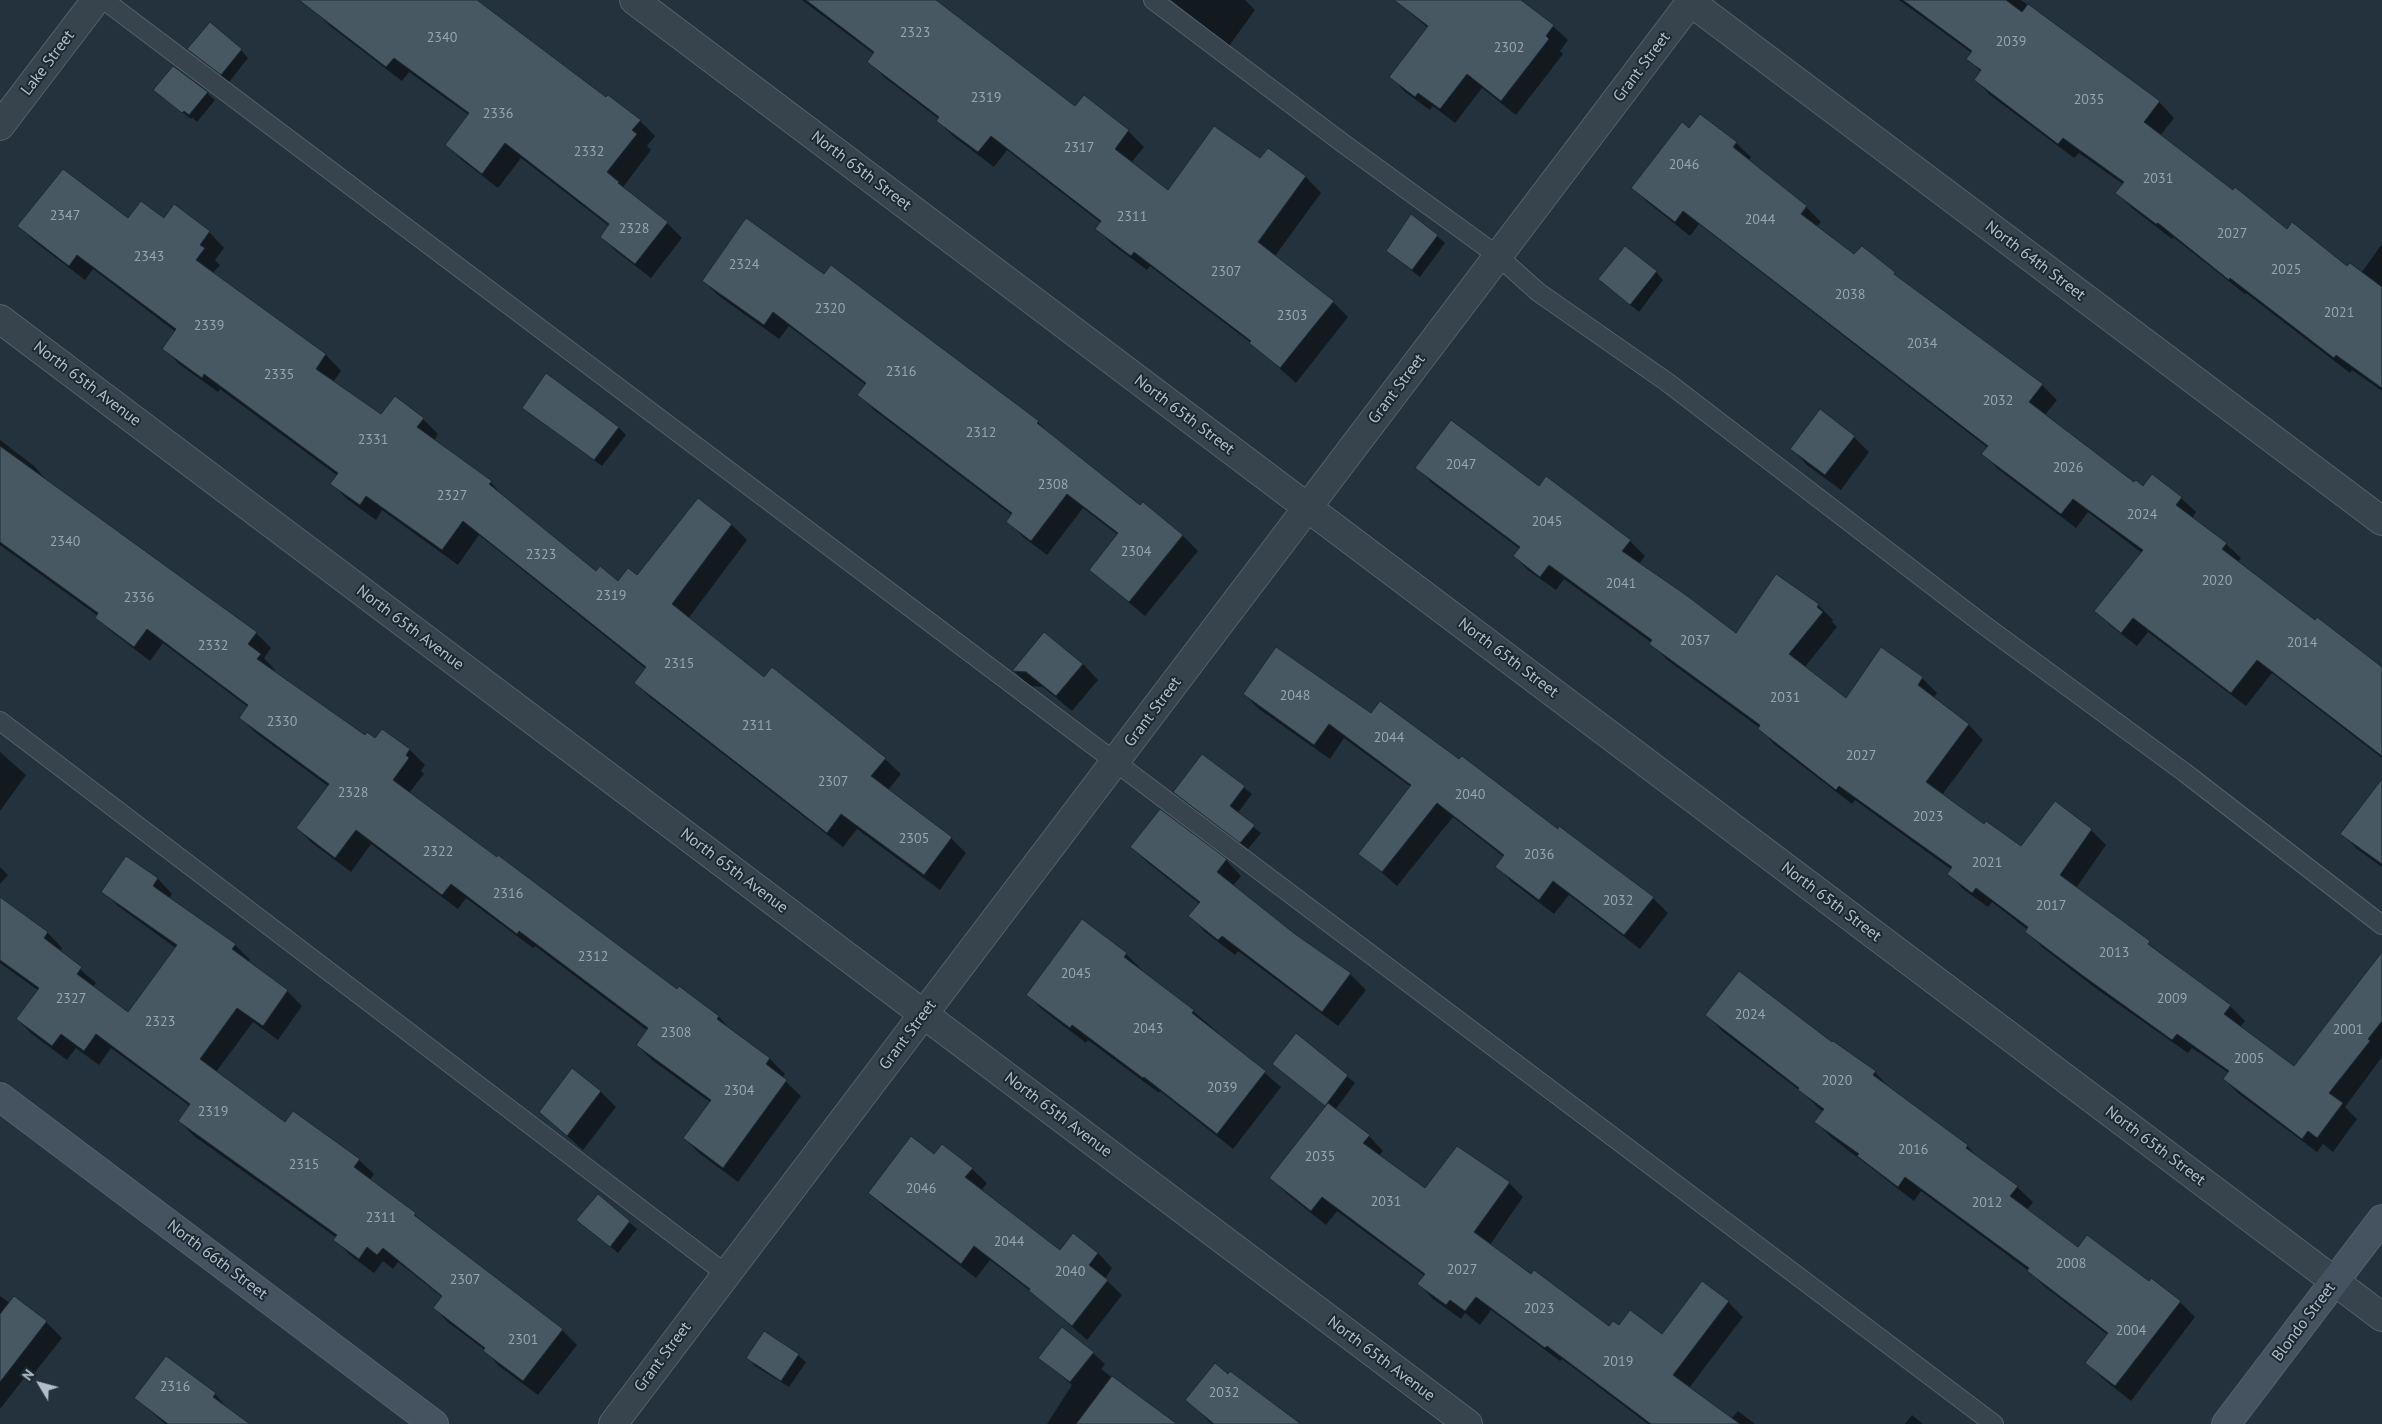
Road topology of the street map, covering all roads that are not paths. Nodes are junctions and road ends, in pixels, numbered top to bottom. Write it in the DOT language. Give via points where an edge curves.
graph roads {
  1 [pos="96,0"];
  2 [pos="104,0"];
  3 [pos="634,0"];
  4 [pos="1153,0"];
  5 [pos="1690,1"];
  6 [pos="0,126"];
  7 [pos="1498,256"];
  8 [pos="0,319"];
  9 [pos="1308,507"];
  10 [pos="2382,521"];
  11 [pos="0,721"];
  12 [pos="1115,762"];
  13 [pos="2382,925"];
  14 [pos="923,1014"];
  15 [pos="0,1097"];
  16 [pos="2382,1219"];
  17 [pos="726,1274"];
  18 [pos="2335,1281"];
  19 [pos="2382,1317"];
  20 [pos="434,1424"];
  21 [pos="612,1424"];
  22 [pos="1468,1424"];
  23 [pos="1994,1424"];
  24 [pos="2226,1424"];
  1 -- 6 [label="street, Lake Street"];
  2 -- 12 [label="lane"];
  3 -- 9 [label="street, North 65th Street"];
  4 -- 7 [label="lane"];
  5 -- 7 [label="street, Grant Street"];
  5 -- 10 [label="street, North 64th Street"];
  7 -- 9 [label="street, Grant Street"];
  7 -- 13 [label="lane" via="1538,292 1667,382"];
  8 -- 14 [label="street, North 65th Avenue"];
  9 -- 12 [label="street, Grant Street"];
  9 -- 18 [label="street, North 65th Street"];
  11 -- 17 [label="lane"];
  12 -- 14 [label="street, Grant Street"];
  12 -- 23 [label="lane"];
  14 -- 17 [label="street, Grant Street"];
  14 -- 22 [label="street, North 65th Avenue"];
  15 -- 20 [label="street, North 66th Street"];
  16 -- 18 [label="street, Blondo Street"];
  17 -- 21 [label="street, Grant Street"];
  18 -- 19 [label="street, North 65th Street"];
  18 -- 24 [label="street, Blondo Street"];
}
